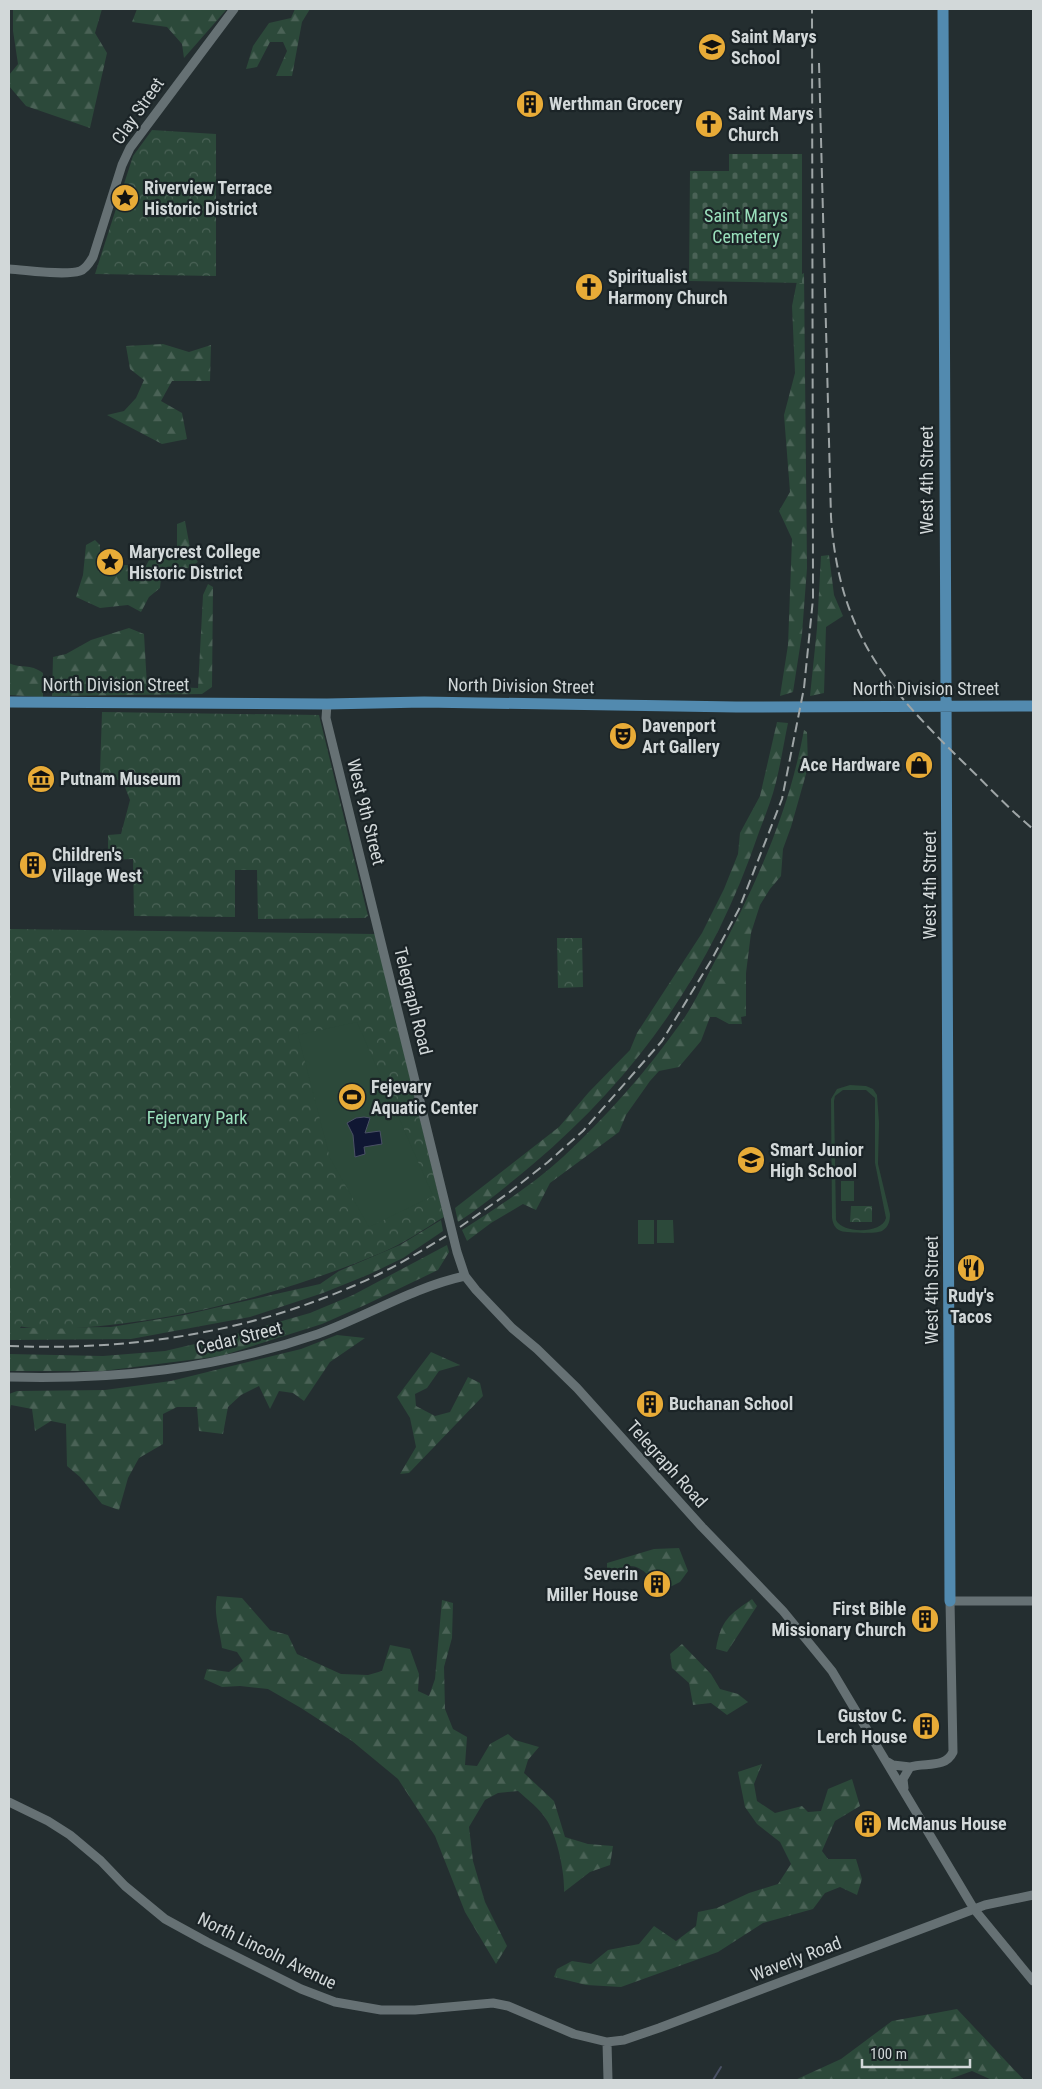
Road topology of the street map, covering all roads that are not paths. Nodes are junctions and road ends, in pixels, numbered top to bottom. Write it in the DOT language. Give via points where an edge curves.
graph roads {
  1 [pos="234,9"];
  2 [pos="943,9"];
  3 [pos="9,269"];
  4 [pos="9,702"];
  5 [pos="327,704"];
  6 [pos="1033,706"];
  7 [pos="946,707"];
  8 [pos="378,927"];
  9 [pos="466,1276"];
  10 [pos="9,1377"];
  11 [pos="1033,1600"];
  12 [pos="950,1601"];
  13 [pos="888,1762"];
  14 [pos="910,1767"];
  15 [pos="905,1791"];
  16 [pos="9,1802"];
  17 [pos="1033,1895"];
  18 [pos="974,1909"];
  19 [pos="1033,1981"];
  20 [pos="607,2042"];
  21 [pos="608,2080"];
  1 -- 3 [label="street, Clay Street" via="130,148 93,257 81,271"];
  2 -- 7 [label="main road, West 4th Street"];
  4 -- 5 [label="main road, North Division Street"];
  5 -- 7 [label="main road, North Division Street"];
  5 -- 8 [label="street, West 9th Street" via="326,718"];
  6 -- 7 [label="main road, North Division Street"];
  7 -- 12 [label="main road, West 4th Street"];
  8 -- 9 [label="street, Telegraph Road" via="457,1252"];
  9 -- 10 [label="street, Cedar Street" via="428,1287 320,1333 223,1360 137,1374"];
  9 -- 13 [label="street, Telegraph Road" via="503,1319 577,1388 702,1527 783,1611 832,1671"];
  11 -- 12 [label="street"];
  12 -- 14 [label="street, West 4th Street" via="953,1752 948,1760"];
  13 -- 14 [label="street"];
  13 -- 15 [label="street, Telegraph Road"];
  14 -- 15 [label="street" via="903,1779"];
  15 -- 18 [label="street, Telegraph Road"];
  16 -- 20 [label="street, North Lincoln Avenue" via="70,1835 165,1919 301,1989 335,2002 381,2010 493,2003 508,2006 574,2034"];
  17 -- 18 [label="street, Waverly Road" via="1001,1900"];
  18 -- 19 [label="street, Telegraph Road"];
  18 -- 20 [label="street, Waverly Road" via="659,2028"];
  20 -- 21 [label="street"];
}
